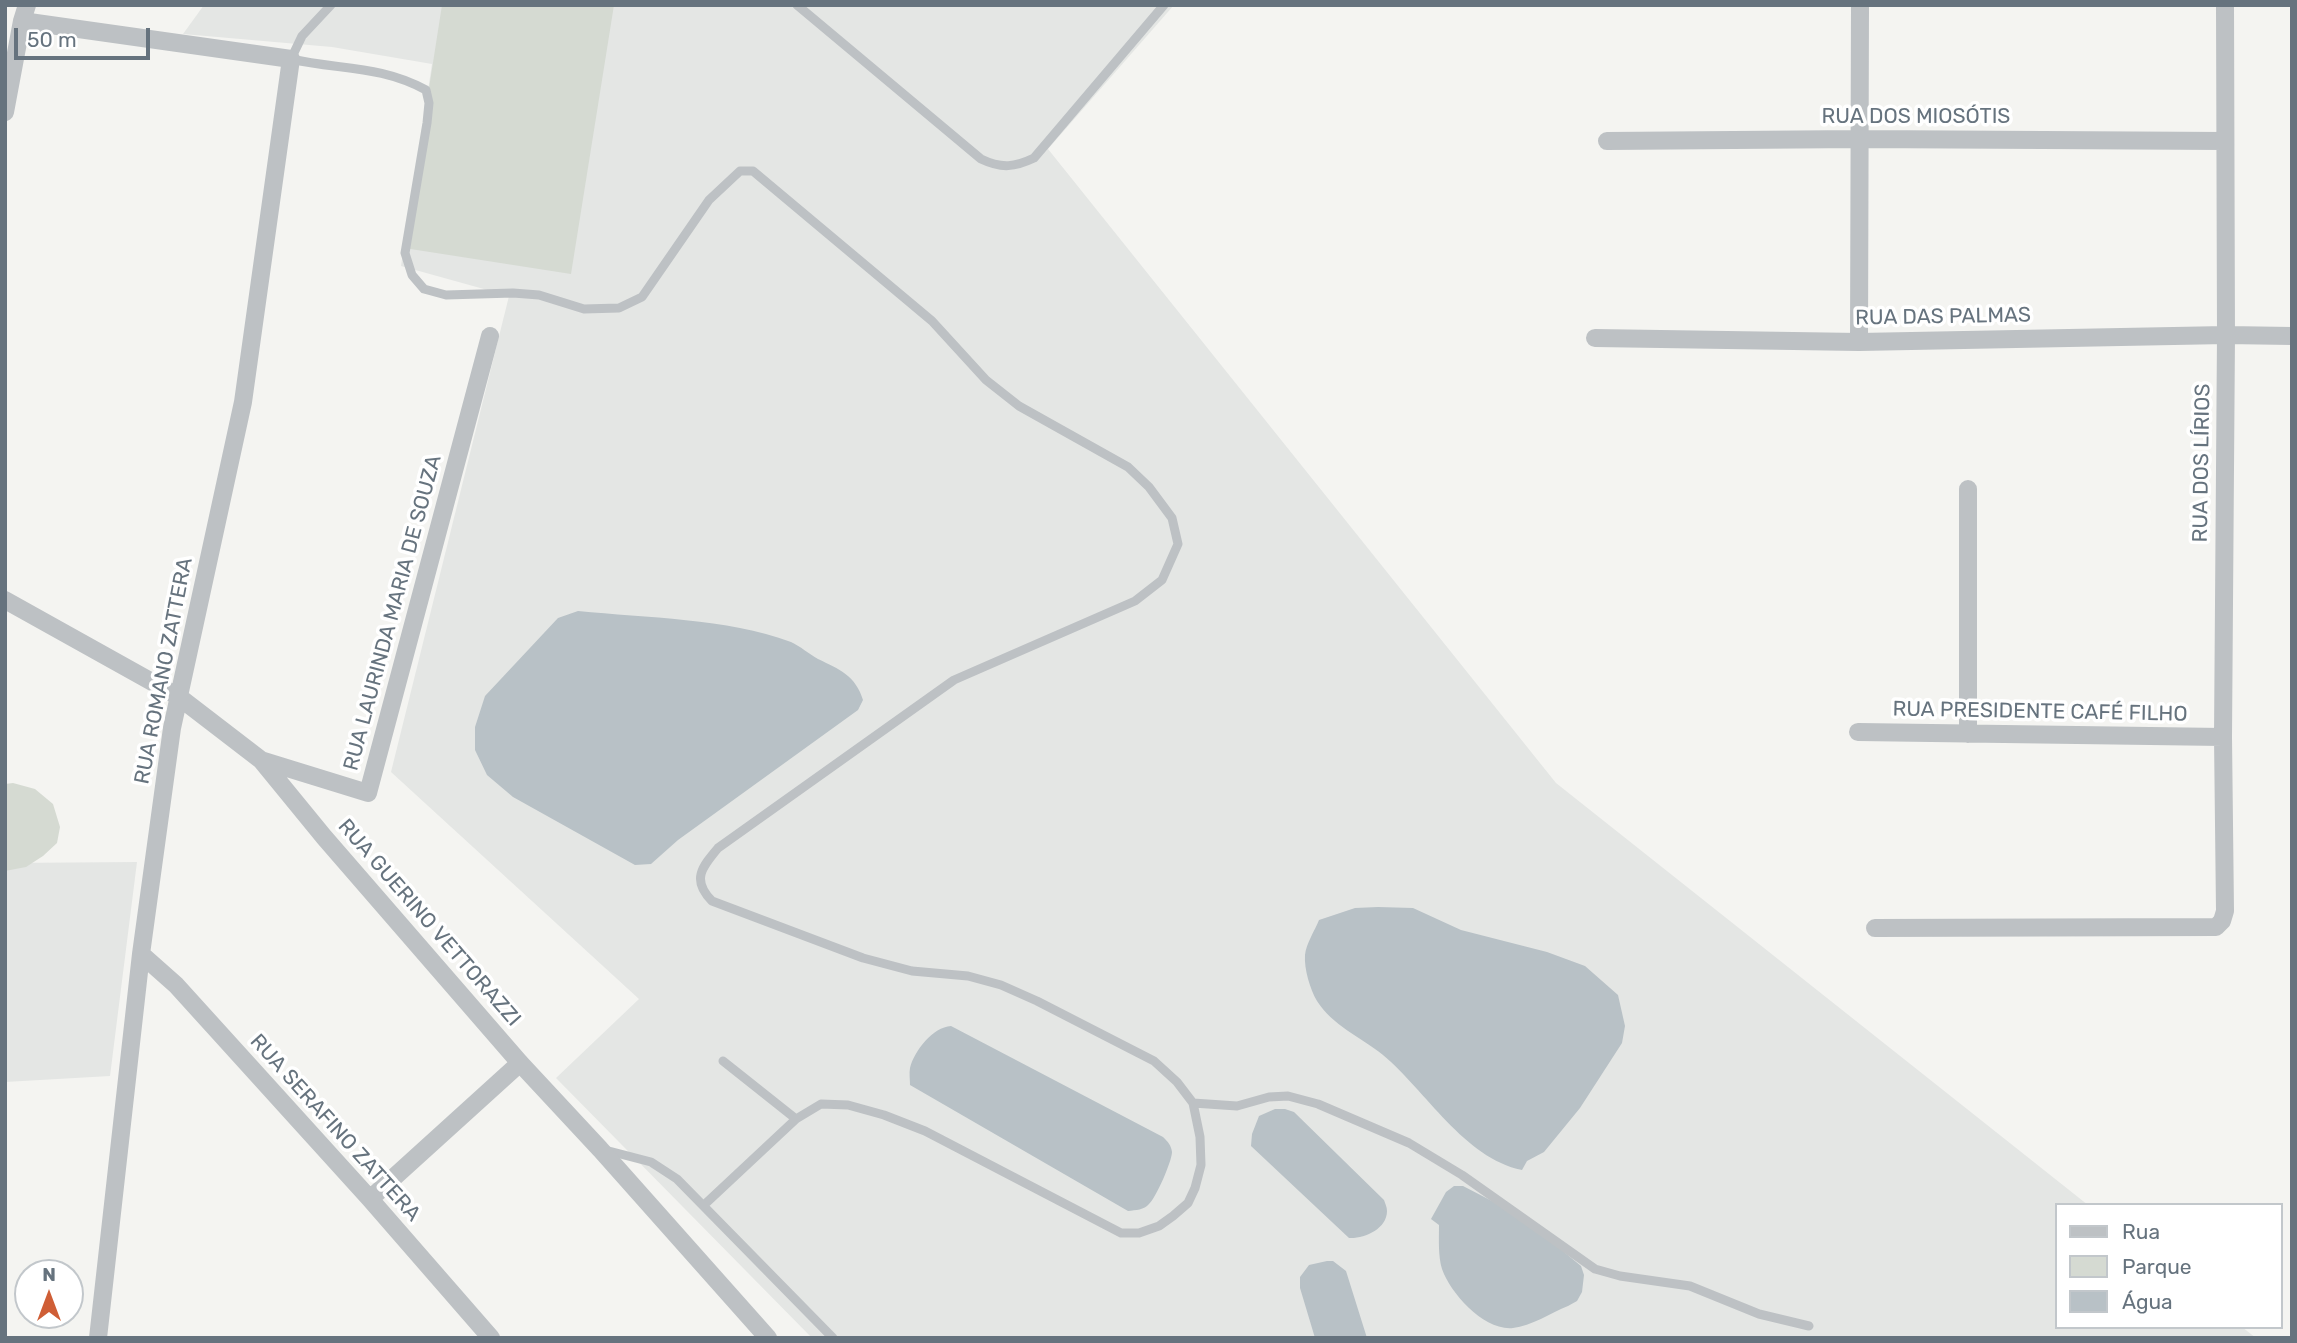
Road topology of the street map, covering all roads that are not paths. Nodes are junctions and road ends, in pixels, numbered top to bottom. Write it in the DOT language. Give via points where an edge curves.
graph roads {
  1 [pos="331,5"];
  2 [pos="797,5"];
  3 [pos="1164,5"];
  4 [pos="1860,5"];
  5 [pos="2225,5"];
  6 [pos="24,13"];
  7 [pos="290,59"];
  8 [pos="5,112"];
  9 [pos="1860,139"];
  10 [pos="1607,141"];
  11 [pos="2225,141"];
  12 [pos="2226,335"];
  13 [pos="490,336"];
  14 [pos="2292,336"];
  15 [pos="1595,338"];
  16 [pos="1859,342"];
  17 [pos="1968,489"];
  18 [pos="5,600"];
  19 [pos="179,697"];
  20 [pos="1858,732"];
  21 [pos="1968,734"];
  22 [pos="2222,737"];
  23 [pos="261,760"];
  24 [pos="1875,928"];
  25 [pos="141,954"];
  26 [pos="723,1061"];
  27 [pos="520,1063"];
  28 [pos="1193,1103"];
  29 [pos="796,1119"];
  30 [pos="600,1149"];
  31 [pos="370,1199"];
  32 [pos="704,1205"];
  33 [pos="1809,1326"];
  34 [pos="98,1338"];
  35 [pos="491,1338"];
  36 [pos="768,1338"];
  37 [pos="833,1338"];
  1 -- 7 [label="lane" via="302,36"];
  2 -- 3 [label="lane" via="981,159 1017,166 1034,158"];
  4 -- 9 [label="street"];
  5 -- 11 [label="street, RUA DOS LÍRIOS"];
  6 -- 7 [label="street"];
  6 -- 8 [label="street"];
  7 -- 19 [label="street, RUA ROMANO ZATTERA" via="243,402"];
  7 -- 28 [label="lane" via="386,73 426,90 427,123 405,253 412,275 424,289 446,295 539,295 584,309 619,308 642,297 716,193 740,171 753,172 932,321 986,380 1019,407 1128,467 1149,487 1172,518 1178,544 1162,580 1135,601 954,680 718,848 703,867 700,883 712,901 863,958 912,971 968,976 1037,1001 1154,1061"];
  9 -- 10 [label="street, RUA DOS MIOSÓTIS"];
  9 -- 11 [label="street, RUA DOS MIOSÓTIS"];
  9 -- 16 [label="street"];
  11 -- 12 [label="street, RUA DOS LÍRIOS"];
  12 -- 14 [label="street, RUA DAS PALMAS"];
  12 -- 16 [label="street, RUA DAS PALMAS"];
  12 -- 22 [label="street, RUA DOS LÍRIOS"];
  13 -- 23 [label="street, RUA LAURINDA MARIA DE SOUZA" via="369,793"];
  15 -- 16 [label="street, RUA DAS PALMAS"];
  17 -- 21 [label="street"];
  18 -- 19 [label="street, RUA GUERINO VETTORAZZI"];
  19 -- 23 [label="street, RUA GUERINO VETTORAZZI"];
  19 -- 25 [label="street, RUA ROMANO ZATTERA"];
  20 -- 21 [label="street, RUA PRESIDENTE CAFÉ FILHO"];
  21 -- 22 [label="street, RUA PRESIDENTE CAFÉ FILHO"];
  22 -- 24 [label="street, RUA DOS LÍRIOS" via="2225,911 2216,927"];
  23 -- 27 [label="street, RUA GUERINO VETTORAZZI"];
  25 -- 31 [label="street, RUA SERAFINO ZATTERA" via="176,985"];
  25 -- 34 [label="street, RUA ROMANO ZATTERA"];
  26 -- 29 [label="lane"];
  27 -- 30 [label="street, RUA GUERINO VETTORAZZI"];
  27 -- 31 [label="street"];
  28 -- 29 [label="lane" via="1201,1165 1195,1188 1188,1203 1159,1226 1139,1233 1121,1233 925,1131 884,1115 848,1105 821,1104"];
  28 -- 33 [label="lane" via="1237,1106 1288,1096 1318,1104 1409,1143 1595,1269 1690,1286 1759,1314"];
  29 -- 32 [label="lane"];
  30 -- 32 [label="lane" via="650,1162 677,1179"];
  30 -- 36 [label="street, RUA GUERINO VETTORAZZI"];
  31 -- 35 [label="street, RUA SERAFINO ZATTERA"];
  32 -- 37 [label="lane"];
}
